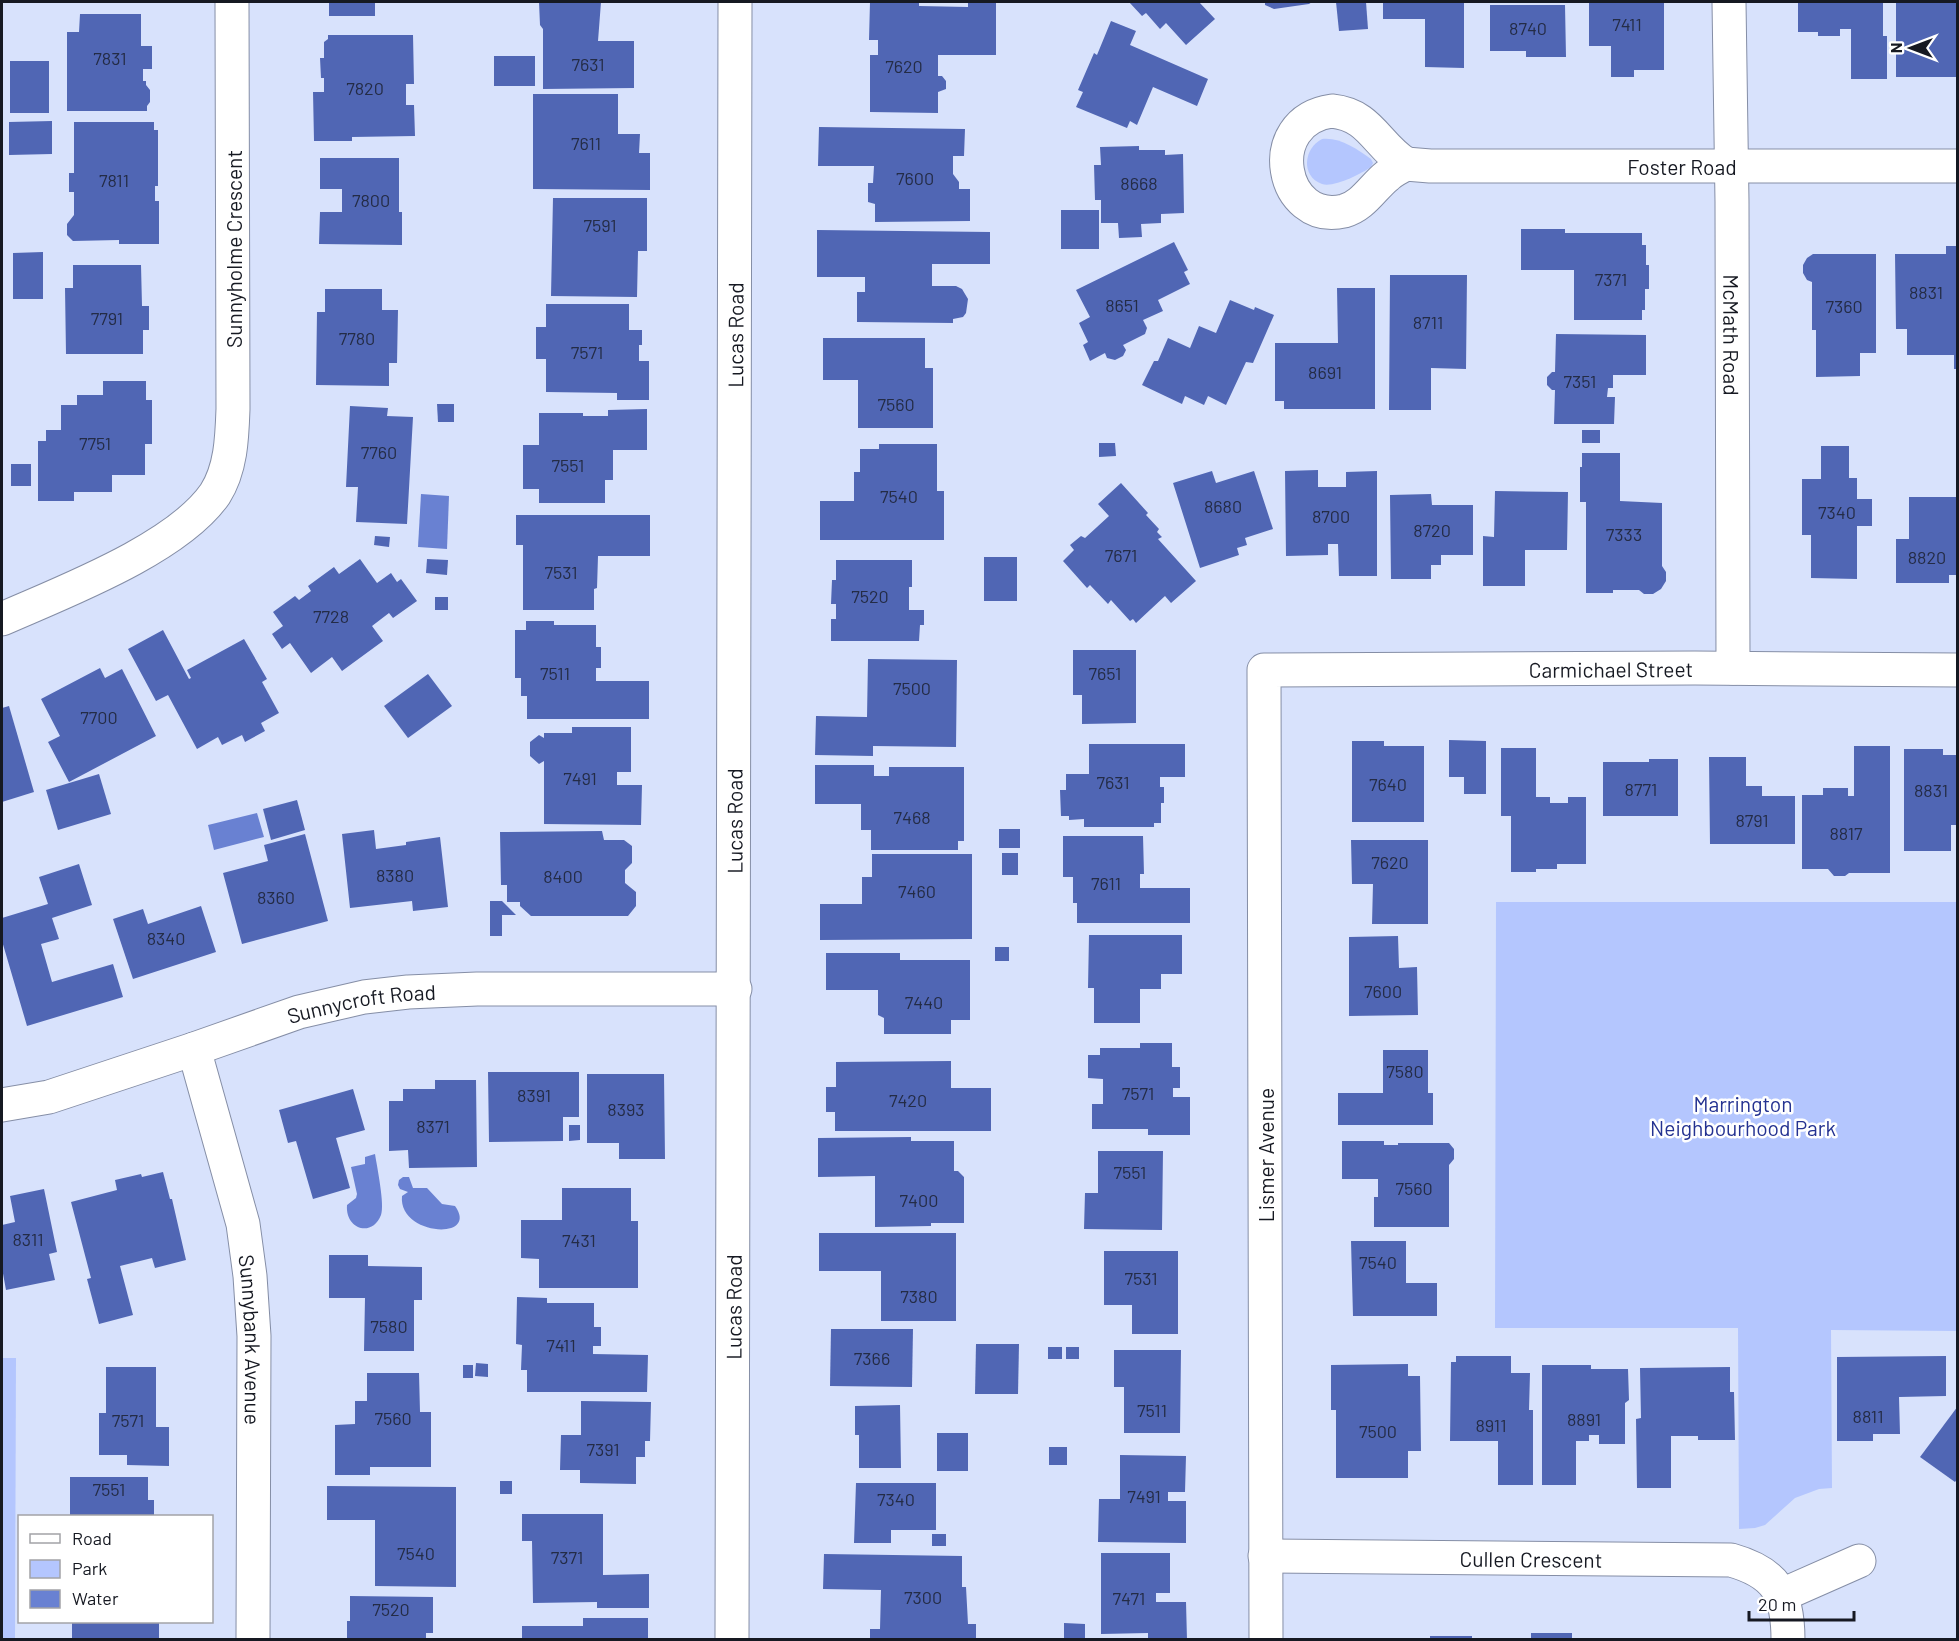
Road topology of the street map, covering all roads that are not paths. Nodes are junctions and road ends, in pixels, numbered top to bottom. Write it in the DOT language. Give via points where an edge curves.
graph roads {
  1 [pos="232,2"];
  2 [pos="735,2"];
  3 [pos="1729,2"];
  4 [pos="1406,164"];
  5 [pos="1731,166"];
  6 [pos="1958,166"];
  7 [pos="2,619"];
  8 [pos="1733,668"];
  9 [pos="1264,670"];
  10 [pos="1958,670"];
  11 [pos="735,989"];
  12 [pos="194,1049"];
  13 [pos="2,1105"];
  14 [pos="1265,1556"];
  15 [pos="1859,1560"];
  16 [pos="1782,1594"];
  17 [pos="253,1640"];
  18 [pos="732,1640"];
  19 [pos="1266,1640"];
  20 [pos="1788,1640"];
  1 -- 7 [label="street, Sunnyholme Crescent" via="233,410 224,499 169,537 87,581"];
  2 -- 11 [label="street, Lucas Road"];
  3 -- 5 [label="street, McMath Road"];
  4 -- 5 [label="street, Foster Road"];
  5 -- 6 [label="street, Foster Road"];
  5 -- 8 [label="street, McMath Road"];
  8 -- 9 [label="street, Carmichael Street"];
  8 -- 10 [label="street, Carmichael Street"];
  9 -- 14 [label="street, Lismer Avenue"];
  11 -- 12 [label="street, Sunnycroft Road" via="477,989 384,994 299,1012"];
  11 -- 18 [label="street, Lucas Road"];
  12 -- 13 [label="street, Sunnycroft Road" via="49,1097"];
  12 -- 17 [label="street, Sunnybank Avenue" via="243,1224 250,1276 254,1335"];
  14 -- 16 [label="street, Cullen Crescent" via="1723,1559 1762,1572"];
  14 -- 19 [label="street, Lismer Avenue"];
  15 -- 16 [label="street"];
  16 -- 20 [label="street"];
}
